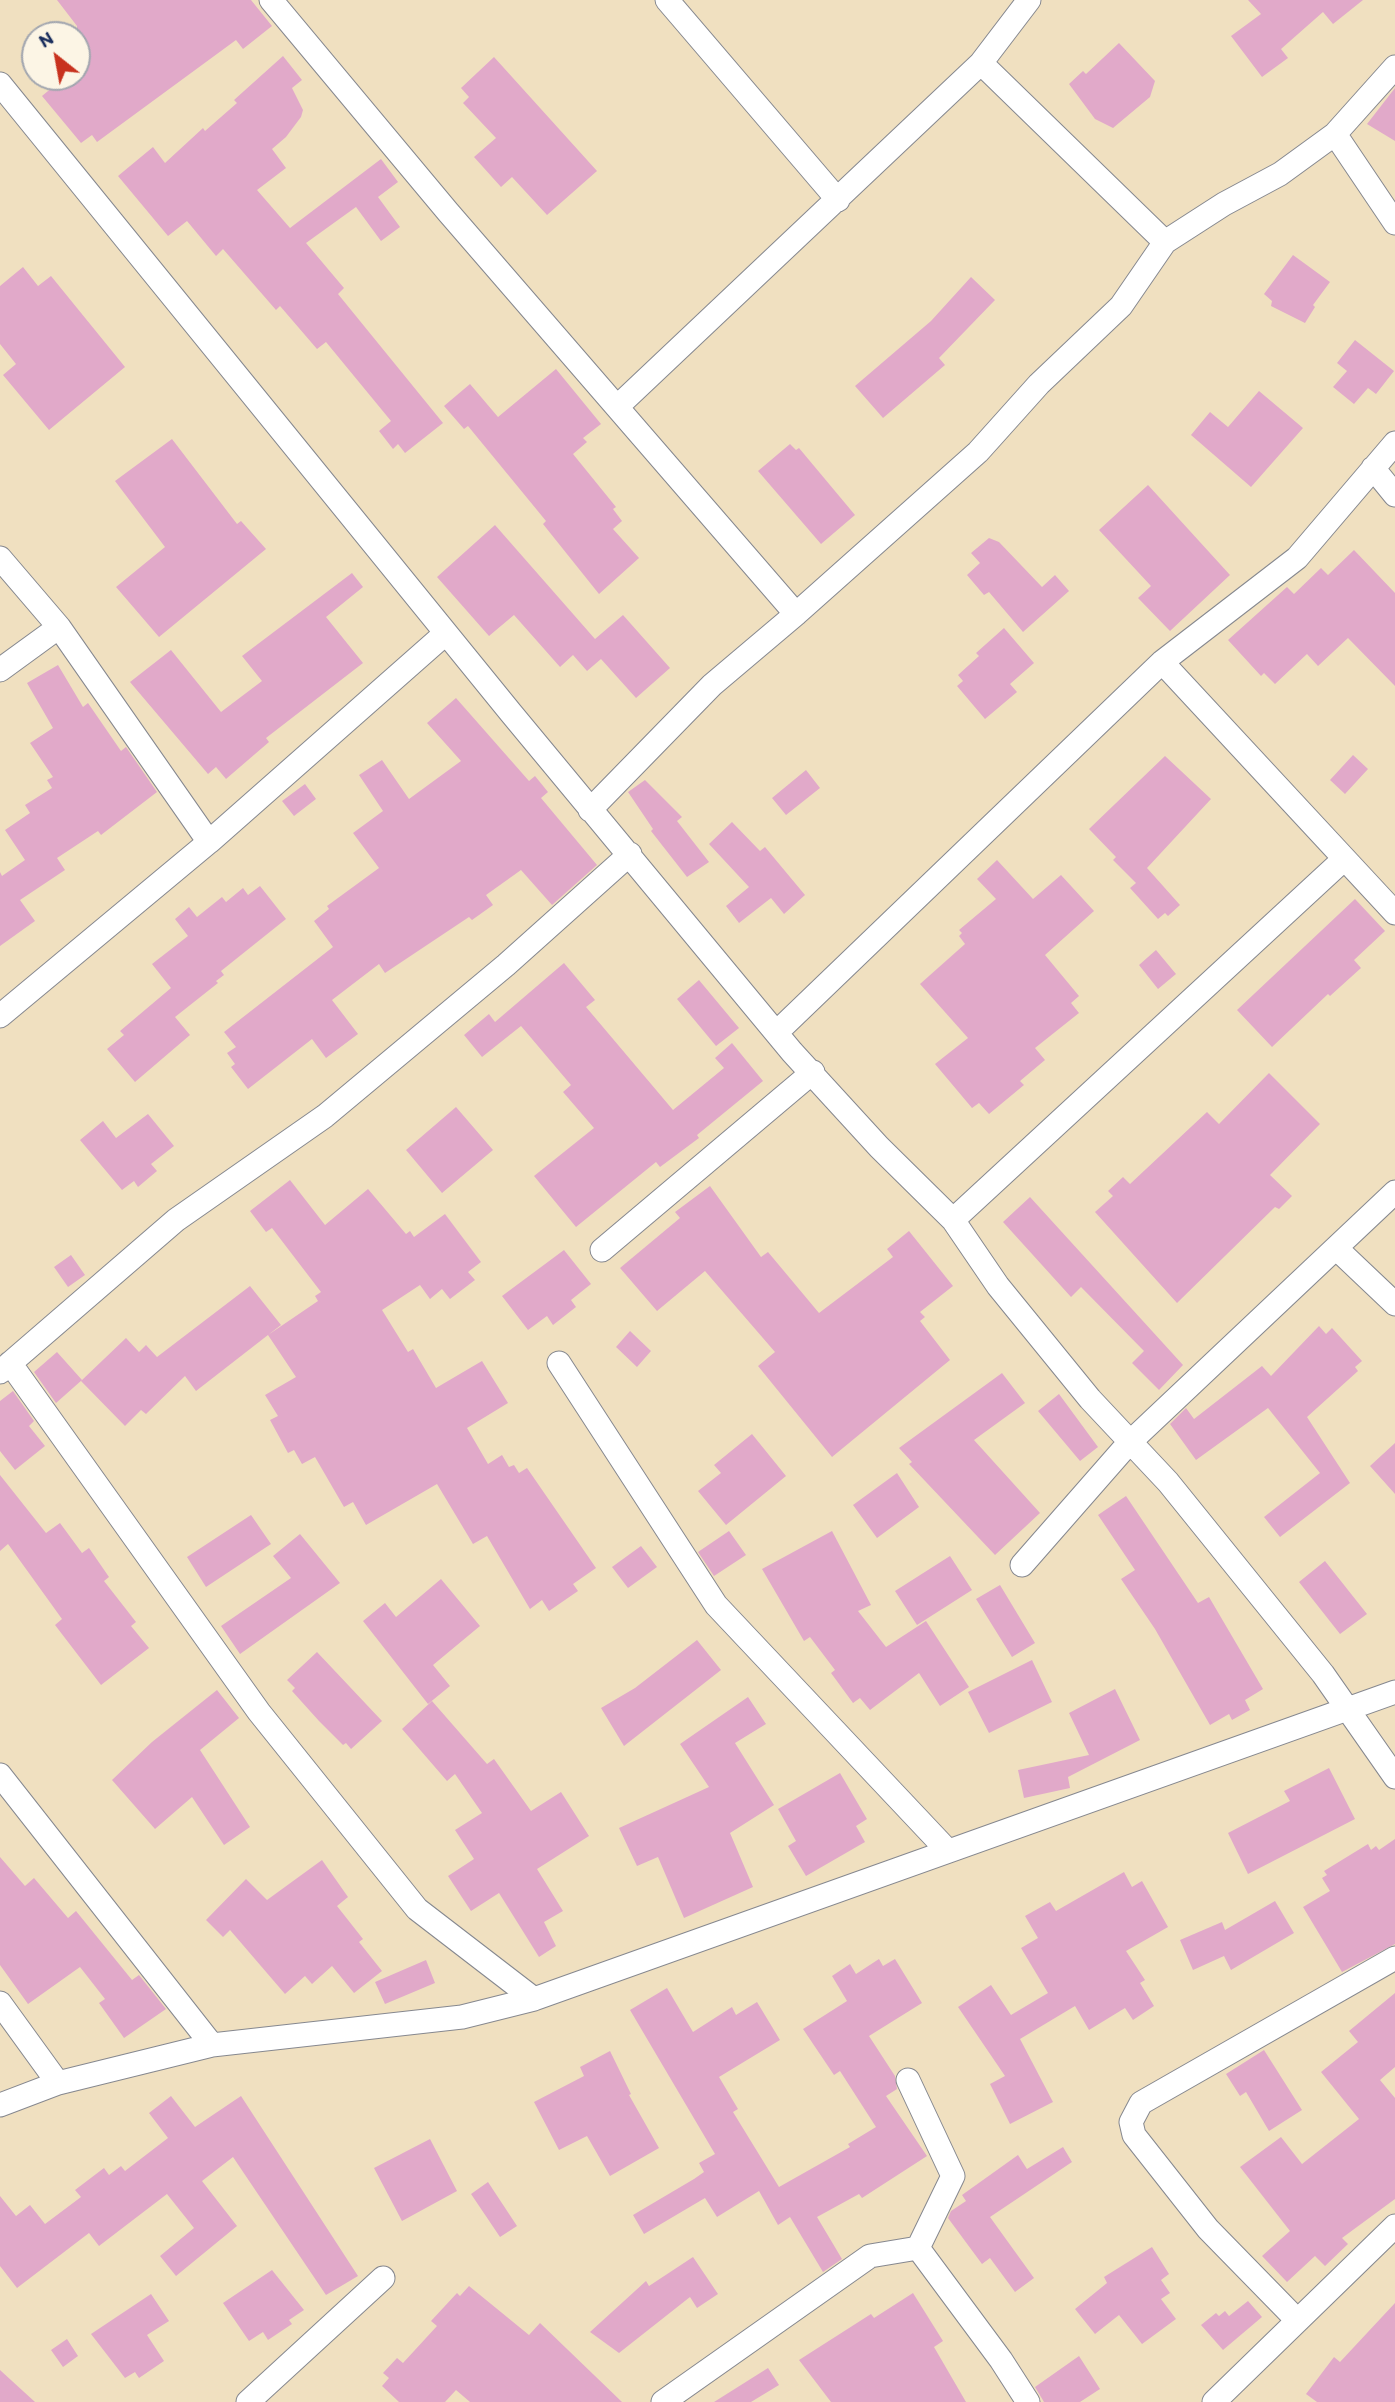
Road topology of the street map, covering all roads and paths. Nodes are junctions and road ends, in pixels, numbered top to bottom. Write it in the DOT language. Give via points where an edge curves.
graph roads {
  1 [pos="271,0"];
  2 [pos="667,0"];
  3 [pos="1029,0"];
  4 [pos="981,63"];
  5 [pos="1395,67"];
  6 [pos="0,84"];
  7 [pos="1335,134"];
  8 [pos="838,200"];
  9 [pos="1395,223"];
  10 [pos="1164,242"];
  11 [pos="618,406"];
  12 [pos="1395,443"];
  13 [pos="1373,468"];
  14 [pos="1395,495"];
  15 [pos="0,558"];
  16 [pos="796,614"];
  17 [pos="59,627"];
  18 [pos="446,633"];
  19 [pos="1162,662"];
  20 [pos="0,670"];
  21 [pos="590,810"];
  22 [pos="209,842"];
  23 [pos="630,854"];
  24 [pos="1343,860"];
  25 [pos="1395,913"];
  26 [pos="0,1016"];
  27 [pos="778,1032"];
  28 [pos="813,1072"];
  29 [pos="1395,1192"];
  30 [pos="953,1220"];
  31 [pos="1336,1248"];
  32 [pos="602,1250"];
  33 [pos="1395,1304"];
  34 [pos="559,1363"];
  35 [pos="5,1367"];
  36 [pos="1128,1444"];
  37 [pos="1022,1565"];
  38 [pos="1395,1692"];
  39 [pos="1347,1709"];
  40 [pos="0,1775"];
  41 [pos="1395,1777"];
  42 [pos="947,1850"];
  43 [pos="1395,1958"];
  44 [pos="534,1998"];
  45 [pos="0,2003"];
  46 [pos="212,2045"];
  47 [pos="908,2080"];
  48 [pos="58,2083"];
  49 [pos="0,2105"];
  50 [pos="1395,2225"];
  51 [pos="918,2248"];
  52 [pos="383,2278"];
  53 [pos="1296,2319"];
  54 [pos="248,2402"];
  55 [pos="663,2402"];
  56 [pos="1028,2402"];
  57 [pos="1214,2402"];
  1 -- 11 [label="street"];
  2 -- 8 [label="street"];
  3 -- 4 [label="street"];
  4 -- 8 [label="street"];
  4 -- 10 [label="street"];
  5 -- 7 [label="street"];
  6 -- 18 [label="street"];
  7 -- 9 [label="street"];
  7 -- 10 [label="street" via="1280,174"];
  8 -- 11 [label="street"];
  10 -- 16 [label="street" via="1121,306 1039,384 978,452"];
  11 -- 16 [label="street"];
  12 -- 13 [label="street"];
  13 -- 14 [label="street"];
  13 -- 19 [label="street" via="1297,558"];
  15 -- 17 [label="street"];
  16 -- 21 [label="street" via="712,685"];
  17 -- 20 [label="street"];
  17 -- 22 [label="street"];
  18 -- 21 [label="street"];
  18 -- 22 [label="street"];
  19 -- 24 [label="street"];
  19 -- 27 [label="street"];
  21 -- 23 [label="street"];
  22 -- 26 [label="street"];
  23 -- 27 [label="street"];
  23 -- 35 [label="street" via="506,965 335,1107 176,1220"];
  24 -- 25 [label="street"];
  24 -- 30 [label="street"];
  27 -- 28 [label="street"];
  28 -- 30 [label="street" via="879,1147"];
  28 -- 32 [label="street"];
  29 -- 31 [label="street"];
  30 -- 36 [label="street" via="998,1286"];
  31 -- 33 [label="street"];
  31 -- 36 [label="street"];
  34 -- 42 [label="street" via="716,1605"];
  35 -- 44 [label="street" via="258,1712 417,1909"];
  36 -- 37 [label="street"];
  36 -- 39 [label="street" via="1168,1482 1316,1664"];
  38 -- 39 [label="street"];
  39 -- 41 [label="street"];
  39 -- 42 [label="street"];
  40 -- 46 [label="street"];
  42 -- 44 [label="street"];
  43 -- 53 [label="street" via="1141,2104 1133,2113 1134,2135 1208,2229"];
  44 -- 46 [label="street" via="462,2017"];
  45 -- 48 [label="street"];
  46 -- 48 [label="street"];
  47 -- 51 [label="street" via="953,2176"];
  48 -- 49 [label="street"];
  50 -- 53 [label="street"];
  51 -- 55 [label="street" via="870,2256"];
  51 -- 56 [label="street"];
  52 -- 54 [label="street"];
  53 -- 57 [label="street"];
}
